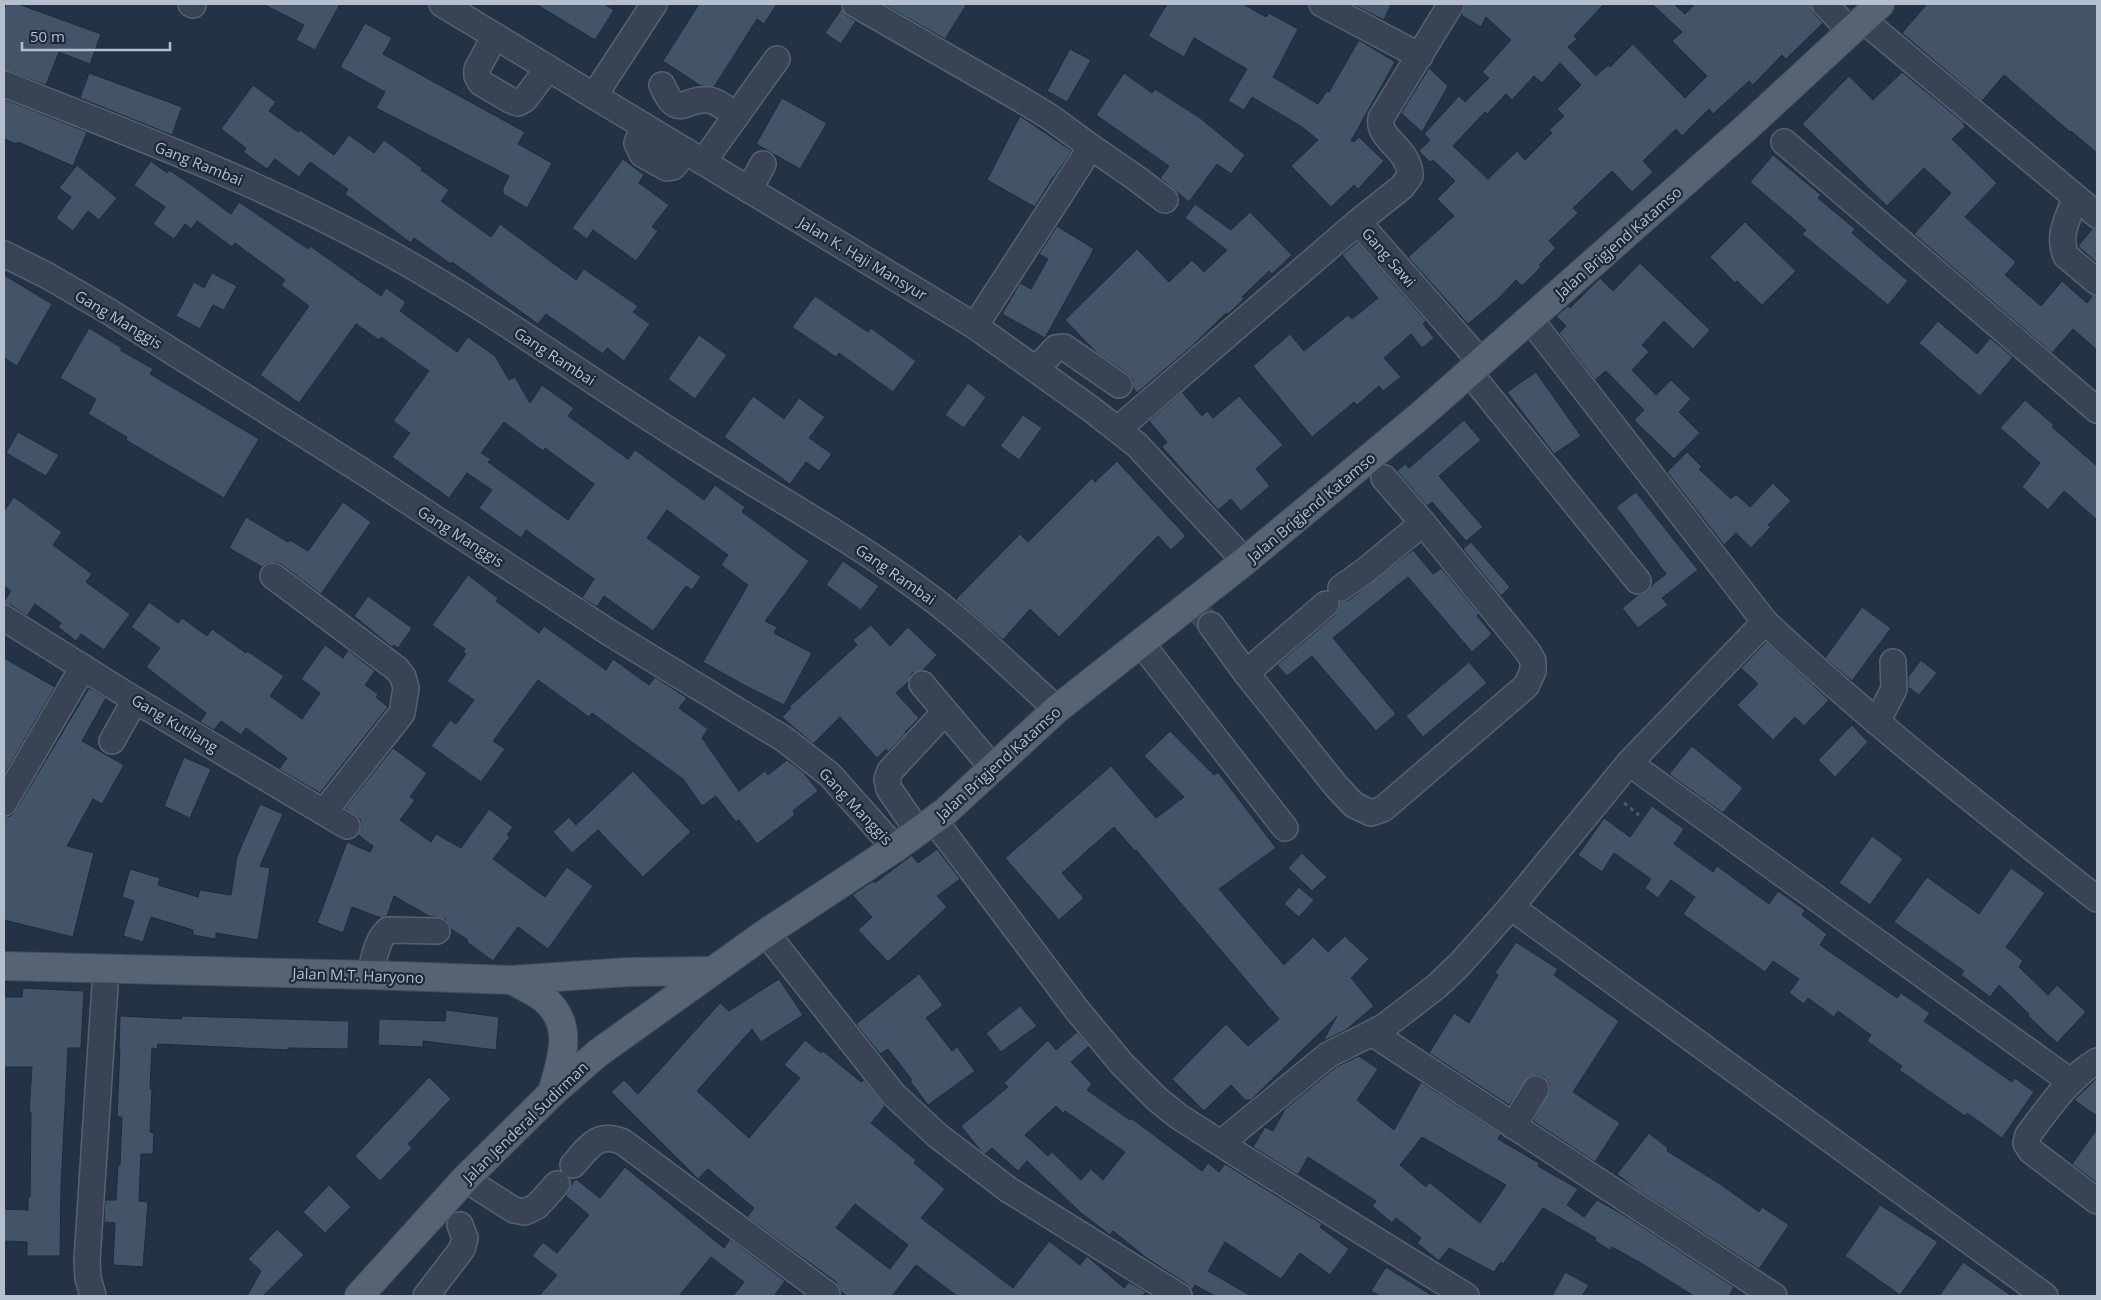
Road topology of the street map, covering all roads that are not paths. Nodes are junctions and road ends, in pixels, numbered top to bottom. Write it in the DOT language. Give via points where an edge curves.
graph roads {
  1 [pos="442,4"];
  2 [pos="654,4"];
  3 [pos="854,4"];
  4 [pos="1322,4"];
  5 [pos="1452,4"];
  6 [pos="1825,4"];
  7 [pos="1864,18"];
  8 [pos="495,36"];
  9 [pos="1420,56"];
  10 [pos="777,59"];
  11 [pos="548,68"];
  12 [pos="4,84"];
  13 [pos="662,84"];
  14 [pos="594,96"];
  15 [pos="736,116"];
  16 [pos="1773,131"];
  17 [pos="1091,148"];
  18 [pos="694,157"];
  19 [pos="763,164"];
  20 [pos="749,190"];
  21 [pos="2075,199"];
  22 [pos="1165,200"];
  23 [pos="2097,215"];
  24 [pos="1358,222"];
  25 [pos="4,254"];
  26 [pos="2097,282"];
  27 [pos="1530,318"];
  28 [pos="975,326"];
  29 [pos="1475,367"];
  30 [pos="1036,369"];
  31 [pos="1119,385"];
  32 [pos="2097,410"];
  33 [pos="1118,429"];
  34 [pos="1374,469"];
  35 [pos="1423,523"];
  36 [pos="1245,562"];
  37 [pos="273,576"];
  38 [pos="1638,582"];
  39 [pos="1201,614"];
  40 [pos="4,618"];
  41 [pos="1765,622"];
  42 [pos="1141,643"];
  43 [pos="1893,662"];
  44 [pos="82,667"];
  45 [pos="1246,673"];
  46 [pos="922,684"];
  47 [pos="136,700"];
  48 [pos="1057,709"];
  49 [pos="945,712"];
  50 [pos="1877,722"];
  51 [pos="112,740"];
  52 [pos="1630,763"];
  53 [pos="993,768"];
  54 [pos="4,803"];
  55 [pos="324,812"];
  56 [pos="347,826"];
  57 [pos="926,826"];
  58 [pos="1285,828"];
  59 [pos="895,848"];
  60 [pos="2097,899"];
  61 [pos="1511,907"];
  62 [pos="437,932"];
  63 [pos="766,933"];
  64 [pos="4,966"];
  65 [pos="106,970"];
  66 [pos="712,971"];
  67 [pos="370,975"];
  68 [pos="512,980"];
  69 [pos="1372,1033"];
  70 [pos="2097,1061"];
  71 [pos="2071,1082"];
  72 [pos="1536,1089"];
  73 [pos="552,1093"];
  74 [pos="1513,1126"];
  75 [pos="1221,1143"];
  76 [pos="573,1165"];
  77 [pos="465,1179"];
  78 [pos="557,1184"];
  79 [pos="2097,1201"];
  80 [pos="450,1215"];
  81 [pos="827,1294"];
  82 [pos="93,1296"];
  83 [pos="359,1296"];
  84 [pos="426,1296"];
  85 [pos="1179,1296"];
  86 [pos="1466,1296"];
  87 [pos="1774,1296"];
  88 [pos="2045,1296"];
  1 -- 8 [label="street, Jalan K. Haji Mansyur"];
  2 -- 14 [label="street"];
  3 -- 17 [label="street" via="1042,112"];
  4 -- 9 [label="street"];
  5 -- 9 [label="street, Gang Sawi"];
  6 -- 7 [label="street"];
  7 -- 16 [label="main road, Jalan Brigjend Katamso"];
  7 -- 21 [label="street"];
  8 -- 11 [label="street, Jalan K. Haji Mansyur"];
  8 -- 11 [label="street" via="477,69 481,83 518,102 525,99"];
  9 -- 24 [label="street, Gang Sawi" via="1385,110 1380,124 1407,160 1410,176 1402,187"];
  10 -- 15 [label="street"];
  11 -- 14 [label="street, Jalan K. Haji Mansyur"];
  12 -- 48 [label="street, Gang Rambai" via="255,186 320,216 437,280 895,572 931,598"];
  13 -- 15 [label="street" via="673,103 682,106 710,100"];
  14 -- 18 [label="street, Jalan K. Haji Mansyur"];
  15 -- 18 [label="street"];
  16 -- 27 [label="main road, Jalan Brigjend Katamso"];
  16 -- 32 [label="street"];
  17 -- 22 [label="street"];
  17 -- 28 [label="street"];
  18 -- 20 [label="street, Jalan K. Haji Mansyur"];
  19 -- 20 [label="street"];
  20 -- 28 [label="street, Jalan K. Haji Mansyur"];
  21 -- 23 [label="street"];
  21 -- 26 [label="street" via="2062,244 2066,256"];
  24 -- 29 [label="street, Gang Sawi"];
  24 -- 33 [label="street"];
  25 -- 59 [label="street, Gang Manggis" via="48,276 149,336 610,633 784,739 830,775"];
  27 -- 29 [label="main road, Jalan Brigjend Katamso"];
  27 -- 41 [label="street"];
  28 -- 30 [label="street, Jalan K. Haji Mansyur"];
  29 -- 34 [label="main road, Jalan Brigjend Katamso"];
  29 -- 38 [label="street, Gang Sawi"];
  30 -- 31 [label="street" via="1056,348 1064,347"];
  30 -- 33 [label="street, Jalan K. Haji Mansyur"];
  33 -- 36 [label="street, Jalan K. Haji Mansyur" via="1156,464"];
  34 -- 35 [label="street"];
  34 -- 36 [label="main road, Jalan Brigjend Katamso"];
  35 -- 45 [label="street"];
  35 -- 45 [label="street" via="1517,636 1533,661 1533,671 1526,686 1440,761 1383,809 1372,813 1361,810 1336,786"];
  36 -- 39 [label="main road, Jalan Brigjend Katamso"];
  37 -- 55 [label="street" via="404,677 406,688 402,712"];
  39 -- 42 [label="main road, Jalan Brigjend Katamso"];
  39 -- 45 [label="street"];
  40 -- 44 [label="street, Gang Kutilang"];
  41 -- 50 [label="street"];
  41 -- 52 [label="street"];
  42 -- 48 [label="main road, Jalan Brigjend Katamso"];
  42 -- 58 [label="street"];
  43 -- 50 [label="street" via="1894,689"];
  44 -- 47 [label="street, Gang Kutilang"];
  44 -- 54 [label="street"];
  46 -- 49 [label="street"];
  47 -- 51 [label="street"];
  47 -- 55 [label="street, Gang Kutilang"];
  48 -- 53 [label="main road, Jalan Brigjend Katamso"];
  49 -- 53 [label="street"];
  49 -- 57 [label="street" via="886,779 889,789"];
  50 -- 60 [label="street"];
  52 -- 61 [label="street"];
  52 -- 71 [label="street"];
  53 -- 57 [label="main road, Jalan Brigjend Katamso"];
  55 -- 56 [label="street, Gang Kutilang"];
  57 -- 59 [label="main road, Jalan Brigjend Katamso"];
  57 -- 75 [label="street" via="1122,1064 1178,1116"];
  59 -- 63 [label="main road, Jalan Brigjend Katamso"];
  61 -- 69 [label="street" via="1437,986"];
  61 -- 88 [label="street"];
  62 -- 67 [label="street" via="388,930 378,943"];
  63 -- 66 [label="main road, Jalan Brigjend Katamso"];
  63 -- 85 [label="street" via="893,1094 938,1136 1009,1190"];
  64 -- 65 [label="main road, Jalan M.T. Haryono"];
  65 -- 67 [label="main road, Jalan M.T. Haryono"];
  65 -- 82 [label="street" via="87,1260"];
  66 -- 68 [label="main road, Jalan M.T. Haryono" via="628,972"];
  66 -- 73 [label="main road, Jalan Jenderal Sudirman" via="598,1053"];
  67 -- 68 [label="main road, Jalan M.T. Haryono"];
  68 -- 73 [label="main road" via="543,999 562,1029 564,1053"];
  69 -- 74 [label="street"];
  69 -- 75 [label="street" via="1324,1058"];
  70 -- 71 [label="street"];
  71 -- 79 [label="street" via="2028,1135 2026,1143 2031,1151"];
  72 -- 74 [label="street"];
  73 -- 77 [label="main road, Jalan Jenderal Sudirman"];
  74 -- 87 [label="street"];
  75 -- 86 [label="street"];
  76 -- 81 [label="street" via="594,1142 612,1137 622,1142"];
  77 -- 78 [label="street" via="514,1210 526,1212 537,1206"];
  77 -- 80 [label="main road, Jalan Jenderal Sudirman"];
  80 -- 83 [label="main road, Jalan Jenderal Sudirman"];
  80 -- 84 [label="street" via="465,1238 462,1248"];
}
